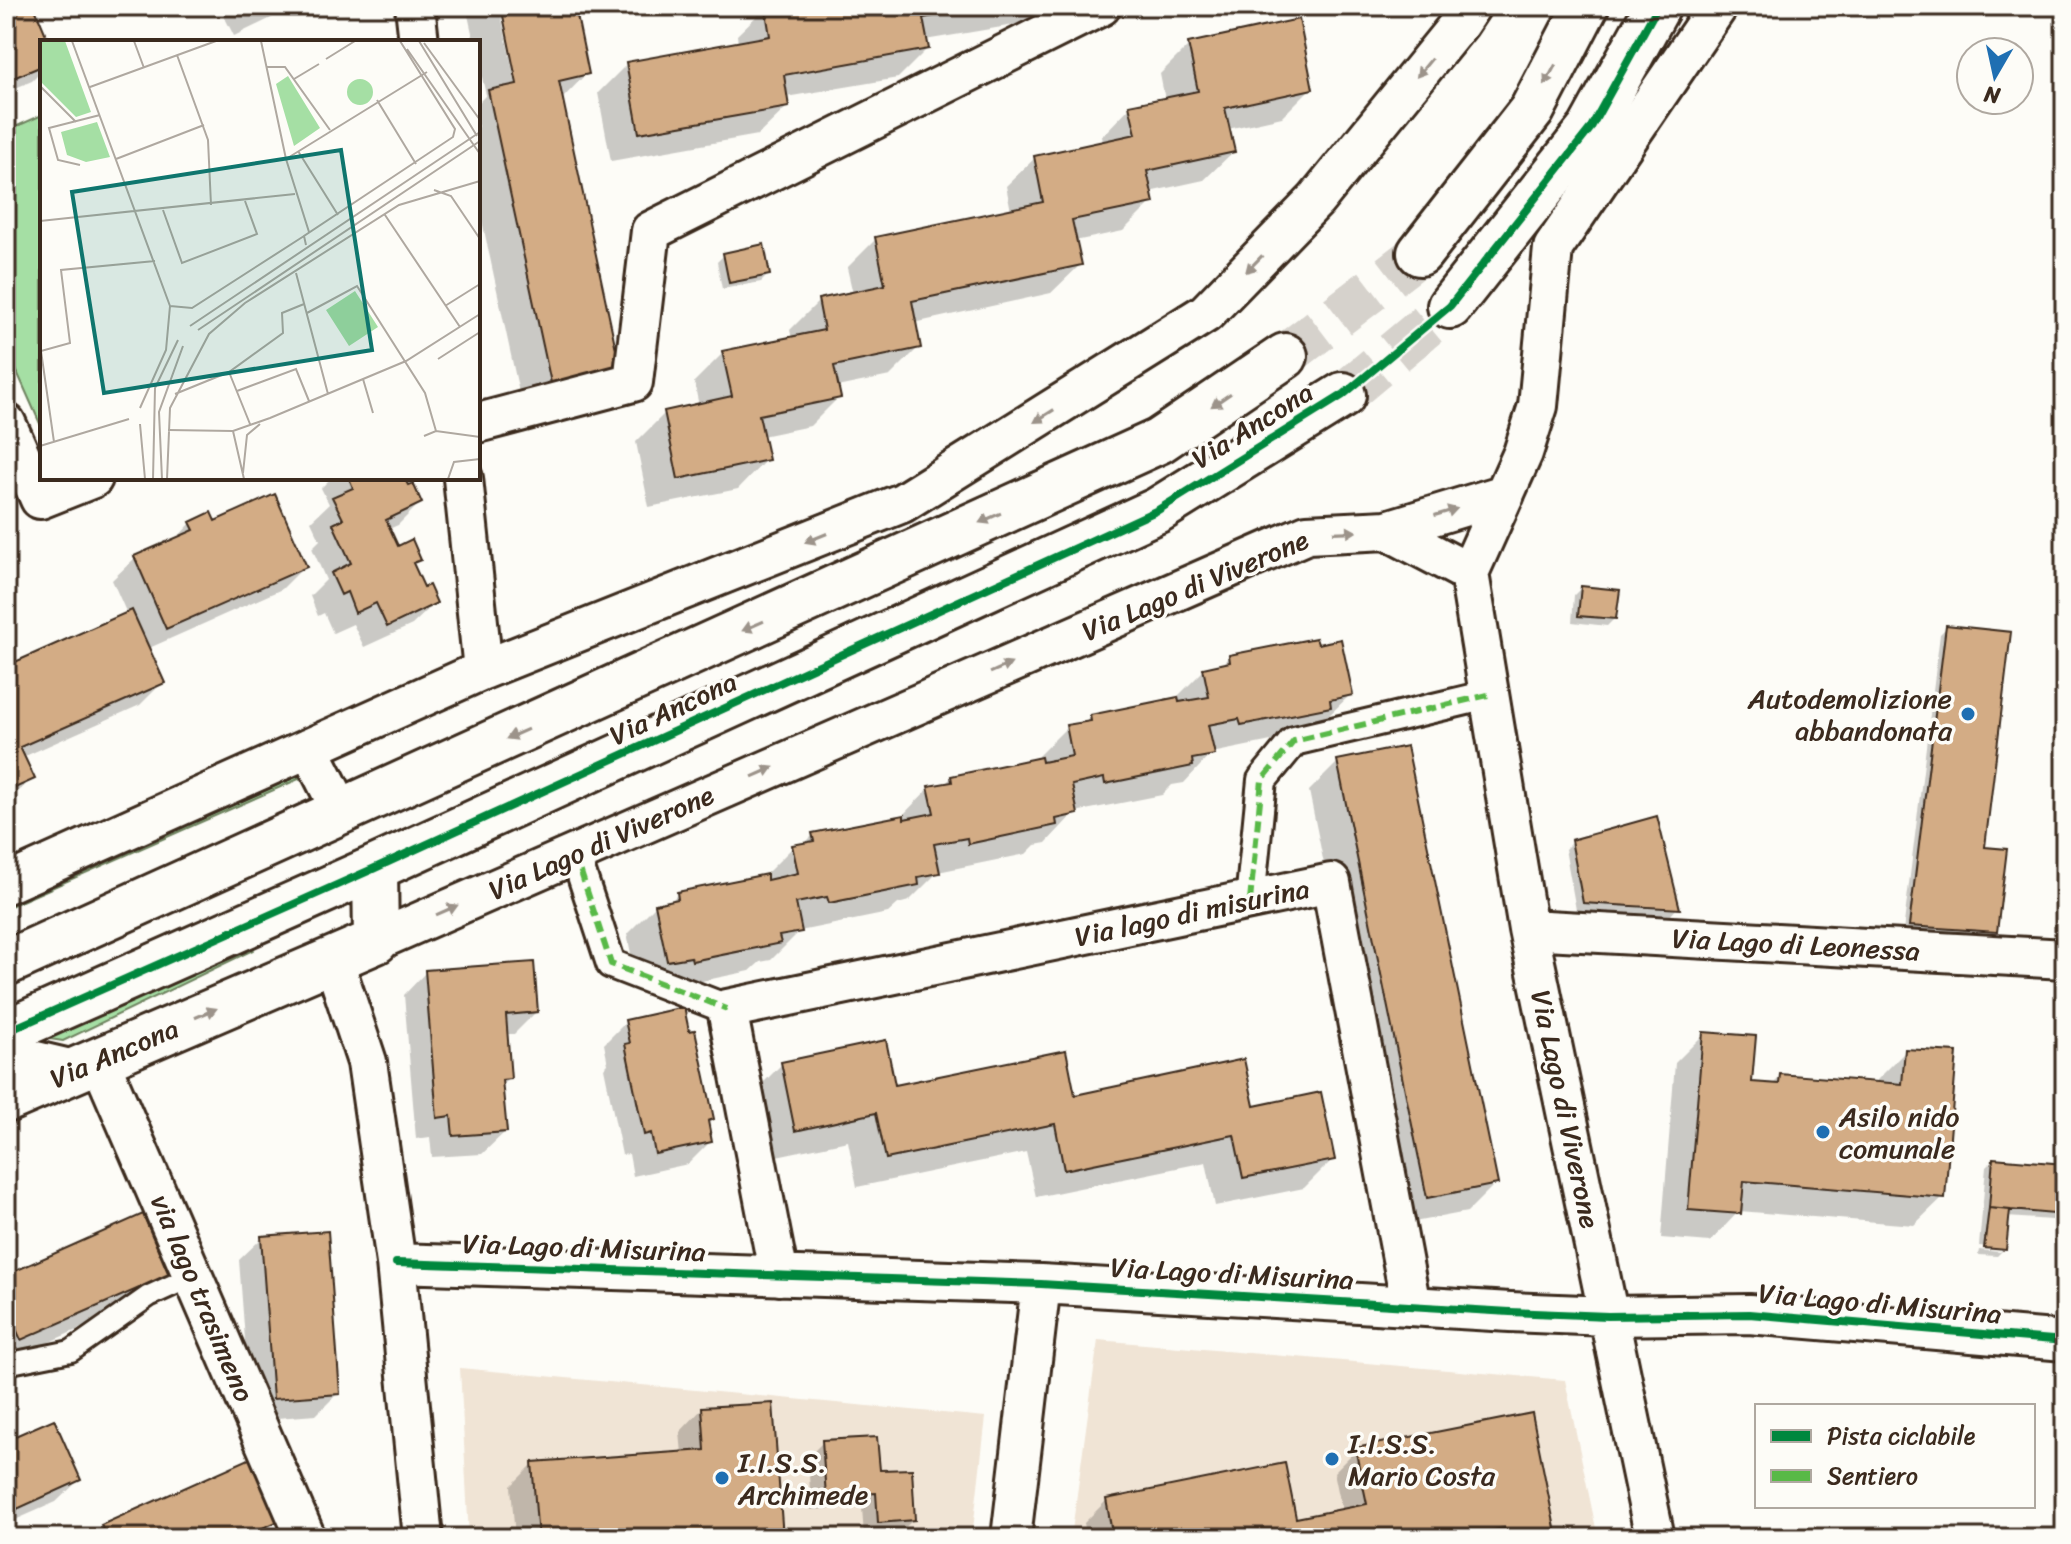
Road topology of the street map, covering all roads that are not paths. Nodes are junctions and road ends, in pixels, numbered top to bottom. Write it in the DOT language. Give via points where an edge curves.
graph roads {
  1 [pos="415,6"];
  2 [pos="1101,6"];
  3 [pos="1471,6"];
  4 [pos="1586,6"];
  5 [pos="1658,6"];
  6 [pos="1718,6"];
  7 [pos="419,40"];
  8 [pos="1420,253"];
  9 [pos="1450,306"];
  10 [pos="1285,356"];
  11 [pos="1343,395"];
  12 [pos="480,422"];
  13 [pos="6,423"];
  14 [pos="88,480"];
  15 [pos="463,480"];
  16 [pos="1505,494"];
  17 [pos="1387,530"];
  18 [pos="1469,573"];
  19 [pos="483,670"];
  20 [pos="1488,695"];
  21 [pos="309,748"];
  22 [pos="342,813"];
  23 [pos="575,854"];
  24 [pos="375,868"];
  25 [pos="6,884"];
  26 [pos="1250,901"];
  27 [pos="1528,929"];
  28 [pos="376,941"];
  29 [pos="333,959"];
  30 [pos="2065,959"];
  31 [pos="6,963"];
  32 [pos="727,1009"];
  33 [pos="6,1032"];
  34 [pos="6,1054"];
  35 [pos="87,1064"];
  36 [pos="6,1100"];
  37 [pos="396,1263"];
  38 [pos="193,1276"];
  39 [pos="779,1276"];
  40 [pos="1041,1284"];
  41 [pos="1411,1306"];
  42 [pos="1608,1316"];
  43 [pos="2065,1341"];
  44 [pos="6,1364"];
  45 [pos="306,1538"];
  46 [pos="423,1538"];
  47 [pos="1011,1538"];
  48 [pos="1655,1538"];
  1 -- 7 [label="street"];
  2 -- 12 [label="street" via="651,231 633,382"];
  3 -- 19 [label="street, one-way" via="1316,200 1206,313 902,503"];
  4 -- 8 [label="street, one-way" via="1532,110"];
  5 -- 9 [label="street" via="1590,129"];
  6 -- 16 [label="street" via="1553,248 1538,406"];
  10 -- 22 [label="street, Via Ancona, one-way" via="1159,441"];
  11 -- 24 [label="street, Via Ancona" via="1158,510"];
  13 -- 14 [label="street" via="40,499"];
  15 -- 19 [label="street"];
  17 -- 16 [label="street, Via Lago di Viverone, one-way"];
  16 -- 18 [label="street"];
  17 -- 18 [label="street"];
  23 -- 17 [label="street, Via Lago di Viverone, one-way" via="1307,534"];
  18 -- 20 [label="street, Via Lago di Viverone"];
  19 -- 21 [label="street"];
  20 -- 26 [label="street" via="1294,741 1262,780"];
  20 -- 27 [label="street, Via Lago di Viverone"];
  21 -- 22 [label="street"];
  21 -- 25 [label="street"];
  22 -- 31 [label="street, Via Ancona"];
  28 -- 23 [label="street, Via Lago di Viverone, one-way"];
  23 -- 32 [label="street" via="611,964"];
  24 -- 28 [label="street"];
  24 -- 33 [label="street, Via Ancona"];
  26 -- 32 [label="street, Via lago di misurina"];
  26 -- 41 [label="street, Via lago di misurina" via="1331,883"];
  27 -- 30 [label="street, Via Lago di Leonessa"];
  27 -- 42 [label="street, Via Lago di Viverone"];
  28 -- 29 [label="street, Via Ancona"];
  35 -- 29 [label="street, Via Ancona, one-way"];
  29 -- 37 [label="street" via="367,1062"];
  32 -- 39 [label="street"];
  34 -- 35 [label="street"];
  35 -- 36 [label="street, Via Ancona"];
  35 -- 38 [label="street, via lago trasimeno"];
  37 -- 39 [label="street, Via Lago di Misurina"];
  37 -- 46 [label="street"];
  38 -- 44 [label="lane" via="149,1296 71,1351"];
  38 -- 45 [label="street, via lago trasimeno"];
  39 -- 40 [label="street, Via Lago di Misurina"];
  40 -- 41 [label="street, Via Lago di Misurina"];
  40 -- 47 [label="street"];
  41 -- 42 [label="street, Via Lago di Misurina"];
  42 -- 43 [label="street, Via Lago di Misurina" via="1749,1314"];
  42 -- 48 [label="street, Via Lago di Viverone"];
}
